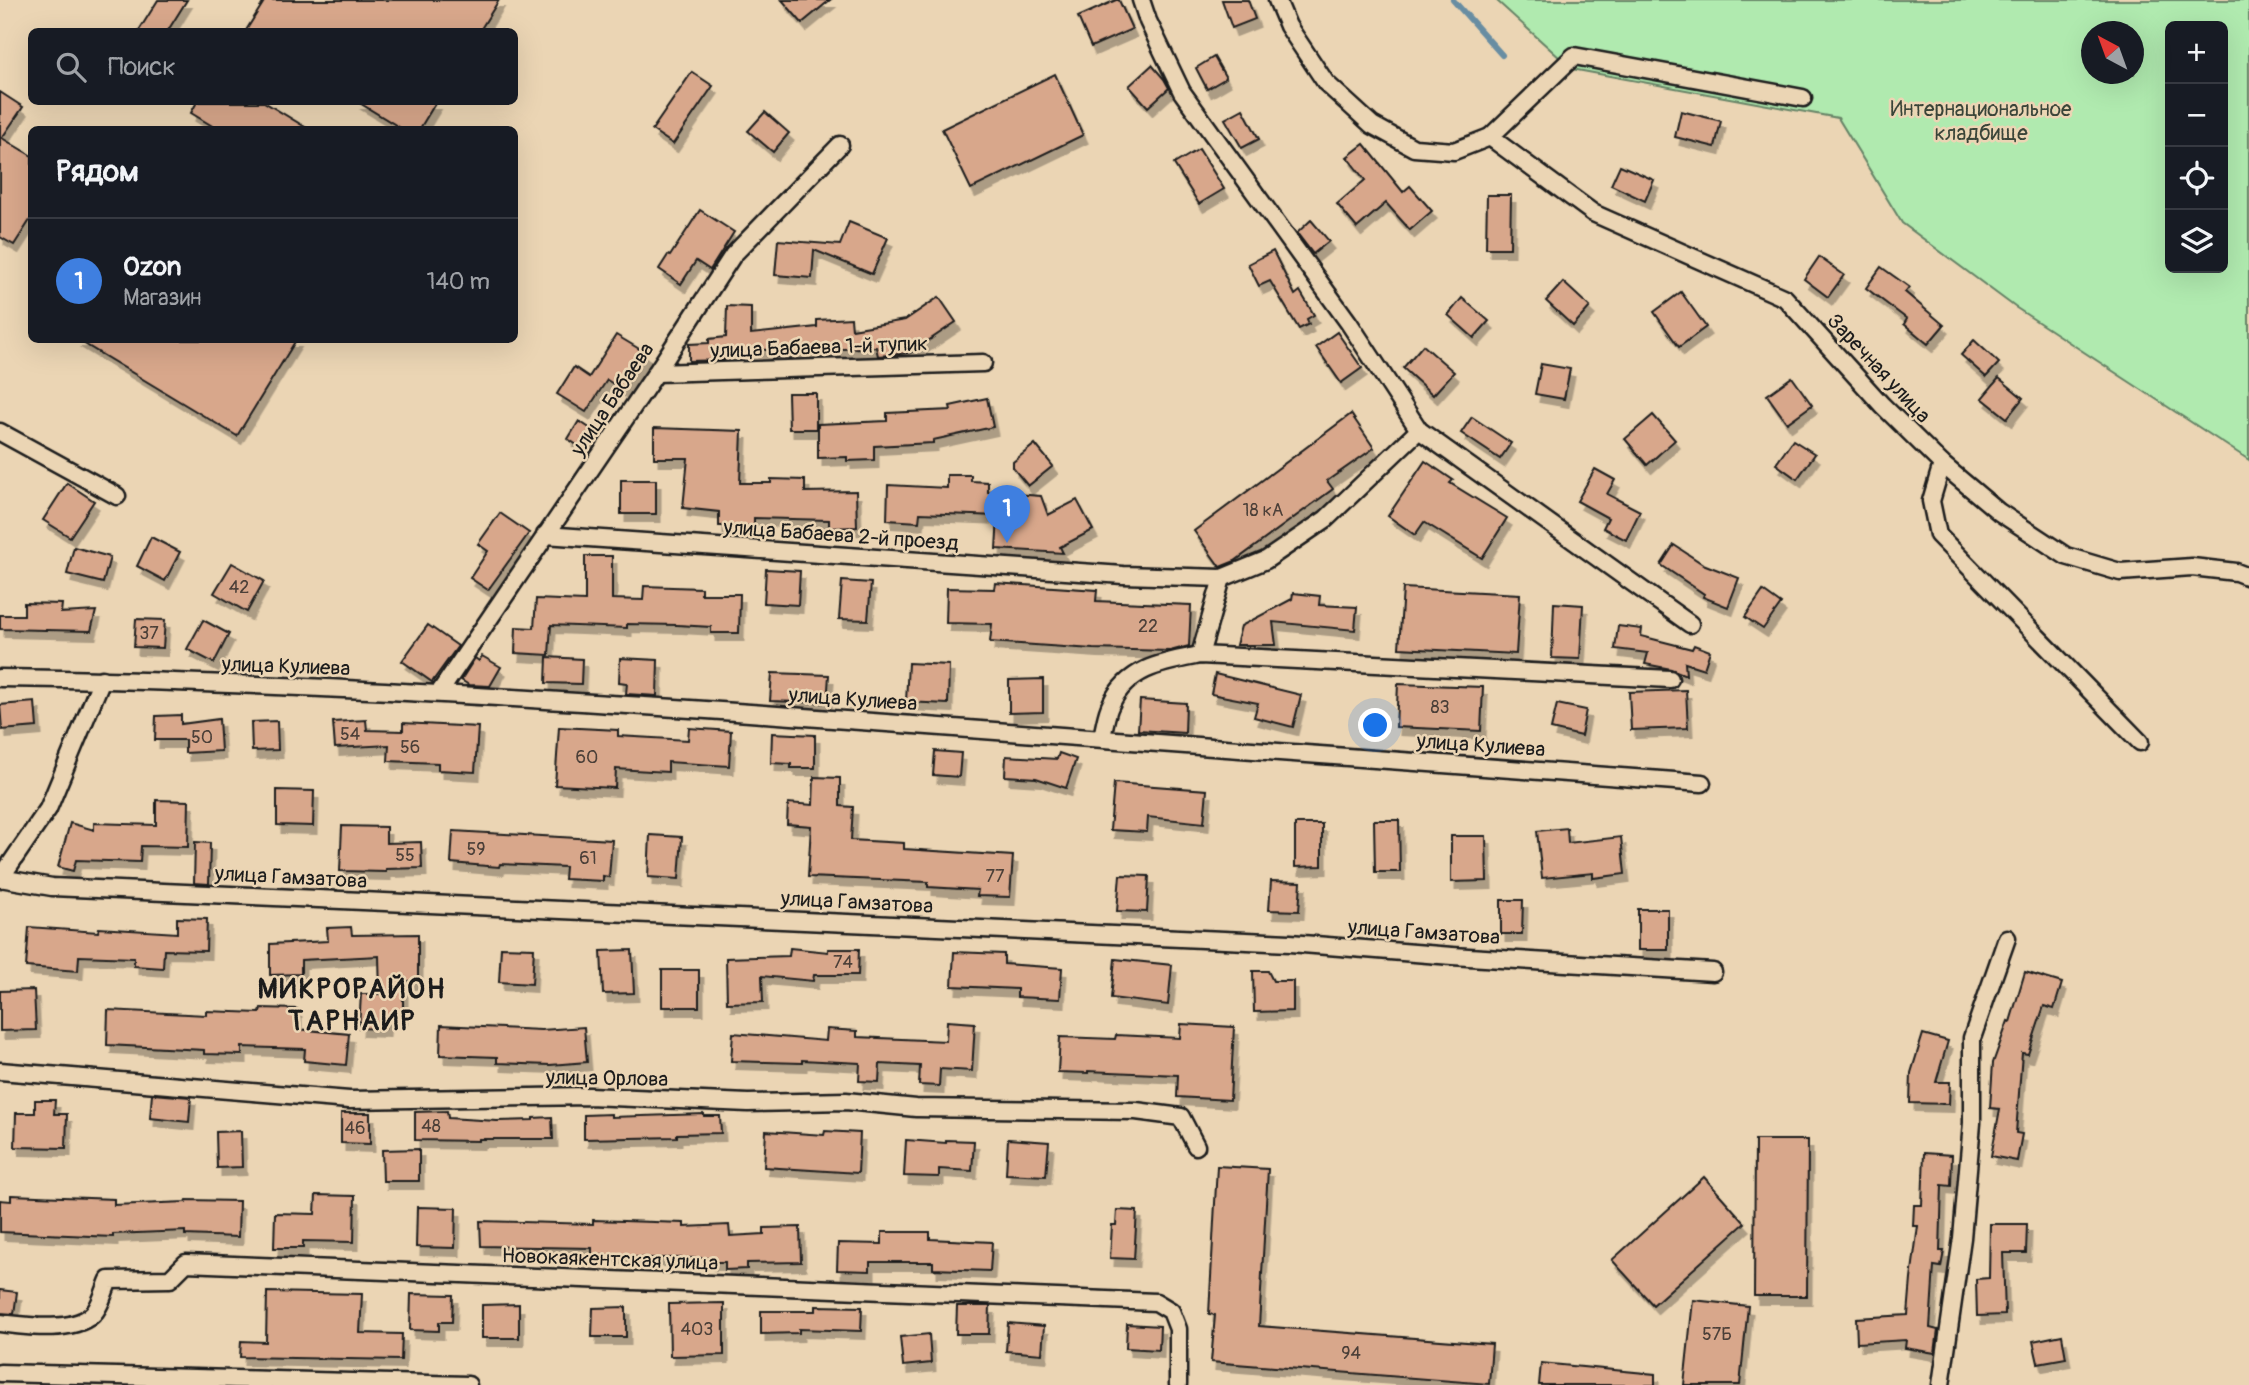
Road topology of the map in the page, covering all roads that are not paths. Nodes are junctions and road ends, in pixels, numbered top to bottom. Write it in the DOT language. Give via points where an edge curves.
graph roads {
  1 [pos="1141,0"];
  2 [pos="1277,0"];
  3 [pos="1803,98"];
  4 [pos="1490,137"];
  5 [pos="840,145"];
  6 [pos="983,363"];
  7 [pos="656,373"];
  8 [pos="1419,430"];
  9 [pos="0,432"];
  10 [pos="1942,464"];
  11 [pos="117,496"];
  12 [pos="545,535"];
  13 [pos="2249,577"];
  14 [pos="1222,578"];
  15 [pos="1690,624"];
  16 [pos="1200,655"];
  17 [pos="0,678"];
  18 [pos="102,679"];
  19 [pos="1670,679"];
  20 [pos="439,693"];
  21 [pos="1102,736"];
  22 [pos="2140,742"];
  23 [pos="1702,783"];
  24 [pos="0,878"];
  25 [pos="2007,938"];
  26 [pos="1713,972"];
  27 [pos="0,1071"];
  28 [pos="1196,1146"];
  29 [pos="0,1323"];
  30 [pos="0,1373"];
  31 [pos="468,1385"];
  32 [pos="1178,1385"];
  33 [pos="1941,1385"];
  1 -- 8 [label="street" via="1182,92 1349,323"];
  2 -- 4 [label="street" via="1287,26 1326,83 1372,125 1414,148 1454,151"];
  3 -- 4 [label="street" via="1574,56"];
  4 -- 10 [label="street, Заречная улица" via="1592,213 1785,298"];
  5 -- 7 [label="street, улица Бабаева" via="733,255"];
  6 -- 7 [label="street, улица Бабаева 1-й тупик"];
  7 -- 12 [label="street, улица Бабаева"];
  8 -- 14 [label="street, улица Бабаева 2-й проезд" via="1326,519 1266,560"];
  8 -- 15 [label="street"];
  9 -- 11 [label="street"];
  10 -- 13 [label="street, Заречная улица" via="1999,512 2066,556 2120,572 2192,568"];
  10 -- 22 [label="street" via="1931,501 1938,536"];
  12 -- 14 [label="street, улица Бабаева 2-й проезд"];
  12 -- 20 [label="street, улица Бабаева"];
  14 -- 16 [label="street"];
  16 -- 19 [label="street"];
  16 -- 21 [label="street" via="1154,664 1128,679 1111,704"];
  17 -- 18 [label="street, улица Кулиева"];
  18 -- 20 [label="street, улица Кулиева"];
  18 -- 24 [label="street" via="48,809"];
  20 -- 21 [label="street, улица Кулиева"];
  21 -- 23 [label="street, улица Кулиева"];
  24 -- 26 [label="street, улица Гамзатова" via="52,887 1290,943"];
  25 -- 33 [label="street" via="1972,1038 1972,1123 1962,1238"];
  27 -- 28 [label="street, улица Орлова" via="349,1100 589,1096 1136,1111 1181,1117"];
  29 -- 32 [label="street, Новокаякентская улица" via="71,1326 94,1314 109,1280 170,1279 186,1263 1156,1302 1171,1311 1178,1329"];
  30 -- 31 [label="street"];
}
